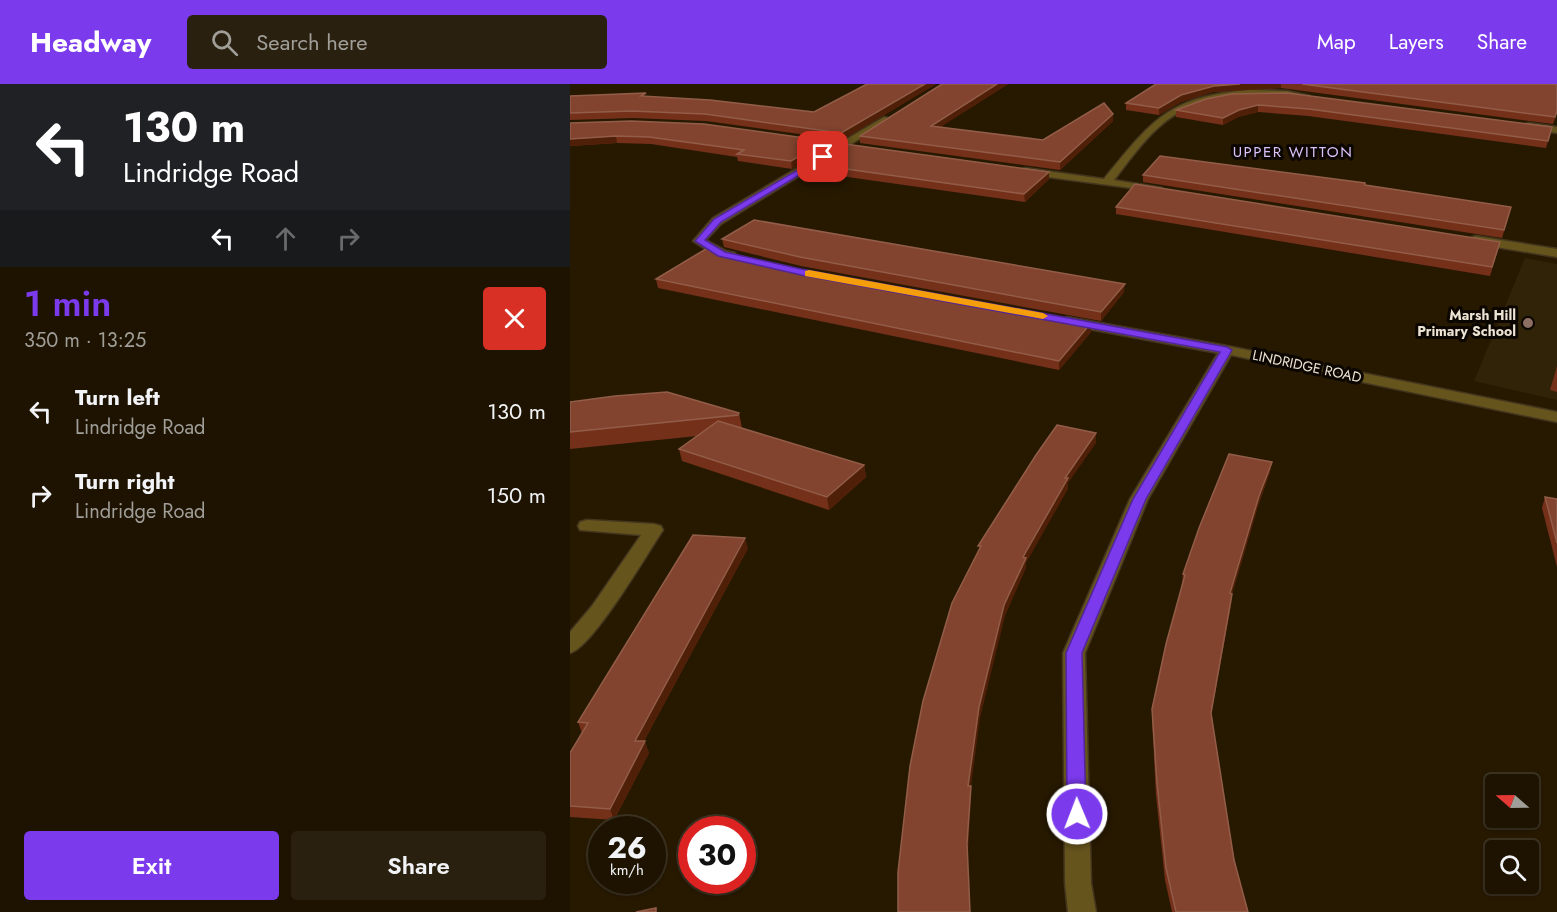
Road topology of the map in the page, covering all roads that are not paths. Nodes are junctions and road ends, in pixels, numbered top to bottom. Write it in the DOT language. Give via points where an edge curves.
graph roads {
  1 [pos="1251,88"];
  2 [pos="1316,98"];
  3 [pos="899,112"];
  4 [pos="1522,125"];
  5 [pos="1557,130"];
  6 [pos="820,143"];
  7 [pos="842,146"];
  8 [pos="865,149"];
  9 [pos="1015,169"];
  10 [pos="1107,182"];
  11 [pos="1165,191"];
  12 [pos="1465,238"];
  13 [pos="1557,253"];
  14 [pos="744,260"];
  15 [pos="1051,318"];
  16 [pos="1227,350"];
  17 [pos="1557,417"];
  18 [pos="587,526"];
  19 [pos="570,646"];
  20 [pos="1082,912"];
  1 -- 2 [label="street"];
  1 -- 10 [label="street" via="1211,98 1161,120"];
  3 -- 7 [label="street"];
  4 -- 5 [label="street"];
  6 -- 7 [label="street"];
  7 -- 8 [label="street"];
  7 -- 14 [label="street" via="717,220 699,241 722,254"];
  9 -- 10 [label="street"];
  10 -- 11 [label="street"];
  12 -- 13 [label="street"];
  15 -- 16 [label="street, LINDRIDGE ROAD"];
  16 -- 17 [label="street, LINDRIDGE ROAD"];
  16 -- 20 [label="street" via="1139,499 1074,653 1078,883"];
  18 -- 19 [label="street" via="654,530"];
}
